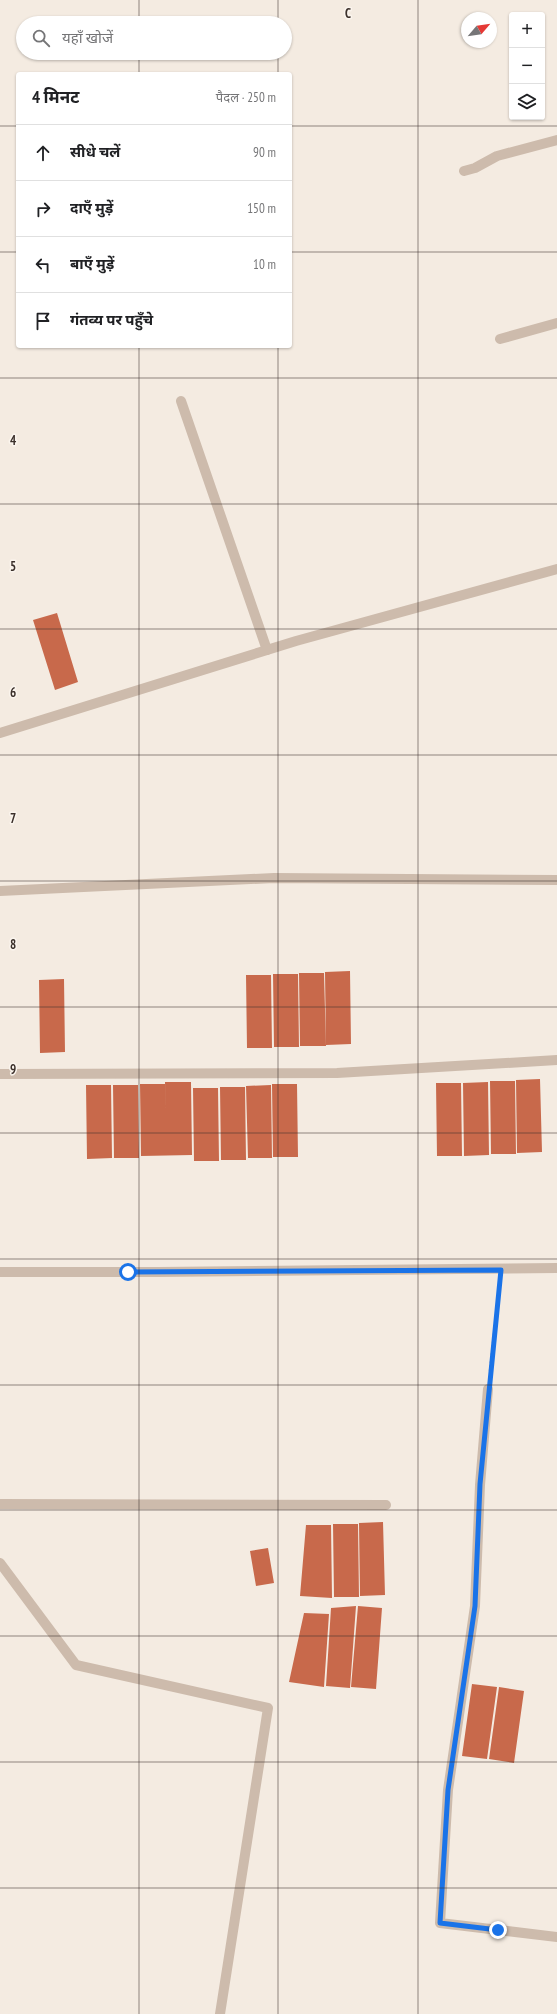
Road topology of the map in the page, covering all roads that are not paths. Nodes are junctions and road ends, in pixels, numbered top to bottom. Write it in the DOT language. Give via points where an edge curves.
graph roads {
  1 [pos="557,140"];
  2 [pos="464,172"];
  3 [pos="557,323"];
  4 [pos="500,339"];
  5 [pos="181,401"];
  6 [pos="557,569"];
  7 [pos="267,650"];
  8 [pos="0,733"];
  9 [pos="557,880"];
  10 [pos="0,891"];
  11 [pos="557,1060"];
  12 [pos="0,1074"];
  13 [pos="557,1268"];
  14 [pos="0,1272"];
  15 [pos="488,1389"];
  16 [pos="0,1504"];
  17 [pos="386,1505"];
  18 [pos="0,1563"];
  19 [pos="557,1937"];
  20 [pos="220,2014"];
  1 -- 2 [label="street" via="497,156"];
  3 -- 4 [label="street"];
  5 -- 7 [label="street"];
  6 -- 7 [label="street"];
  7 -- 8 [label="street"];
  9 -- 10 [label="street" via="274,878"];
  11 -- 12 [label="street" via="337,1074"];
  13 -- 14 [label="street"];
  15 -- 19 [label="street" via="480,1484 475,1606 448,1790 440,1923"];
  16 -- 17 [label="street"];
  18 -- 20 [label="street" via="76,1665 268,1708"];
}
